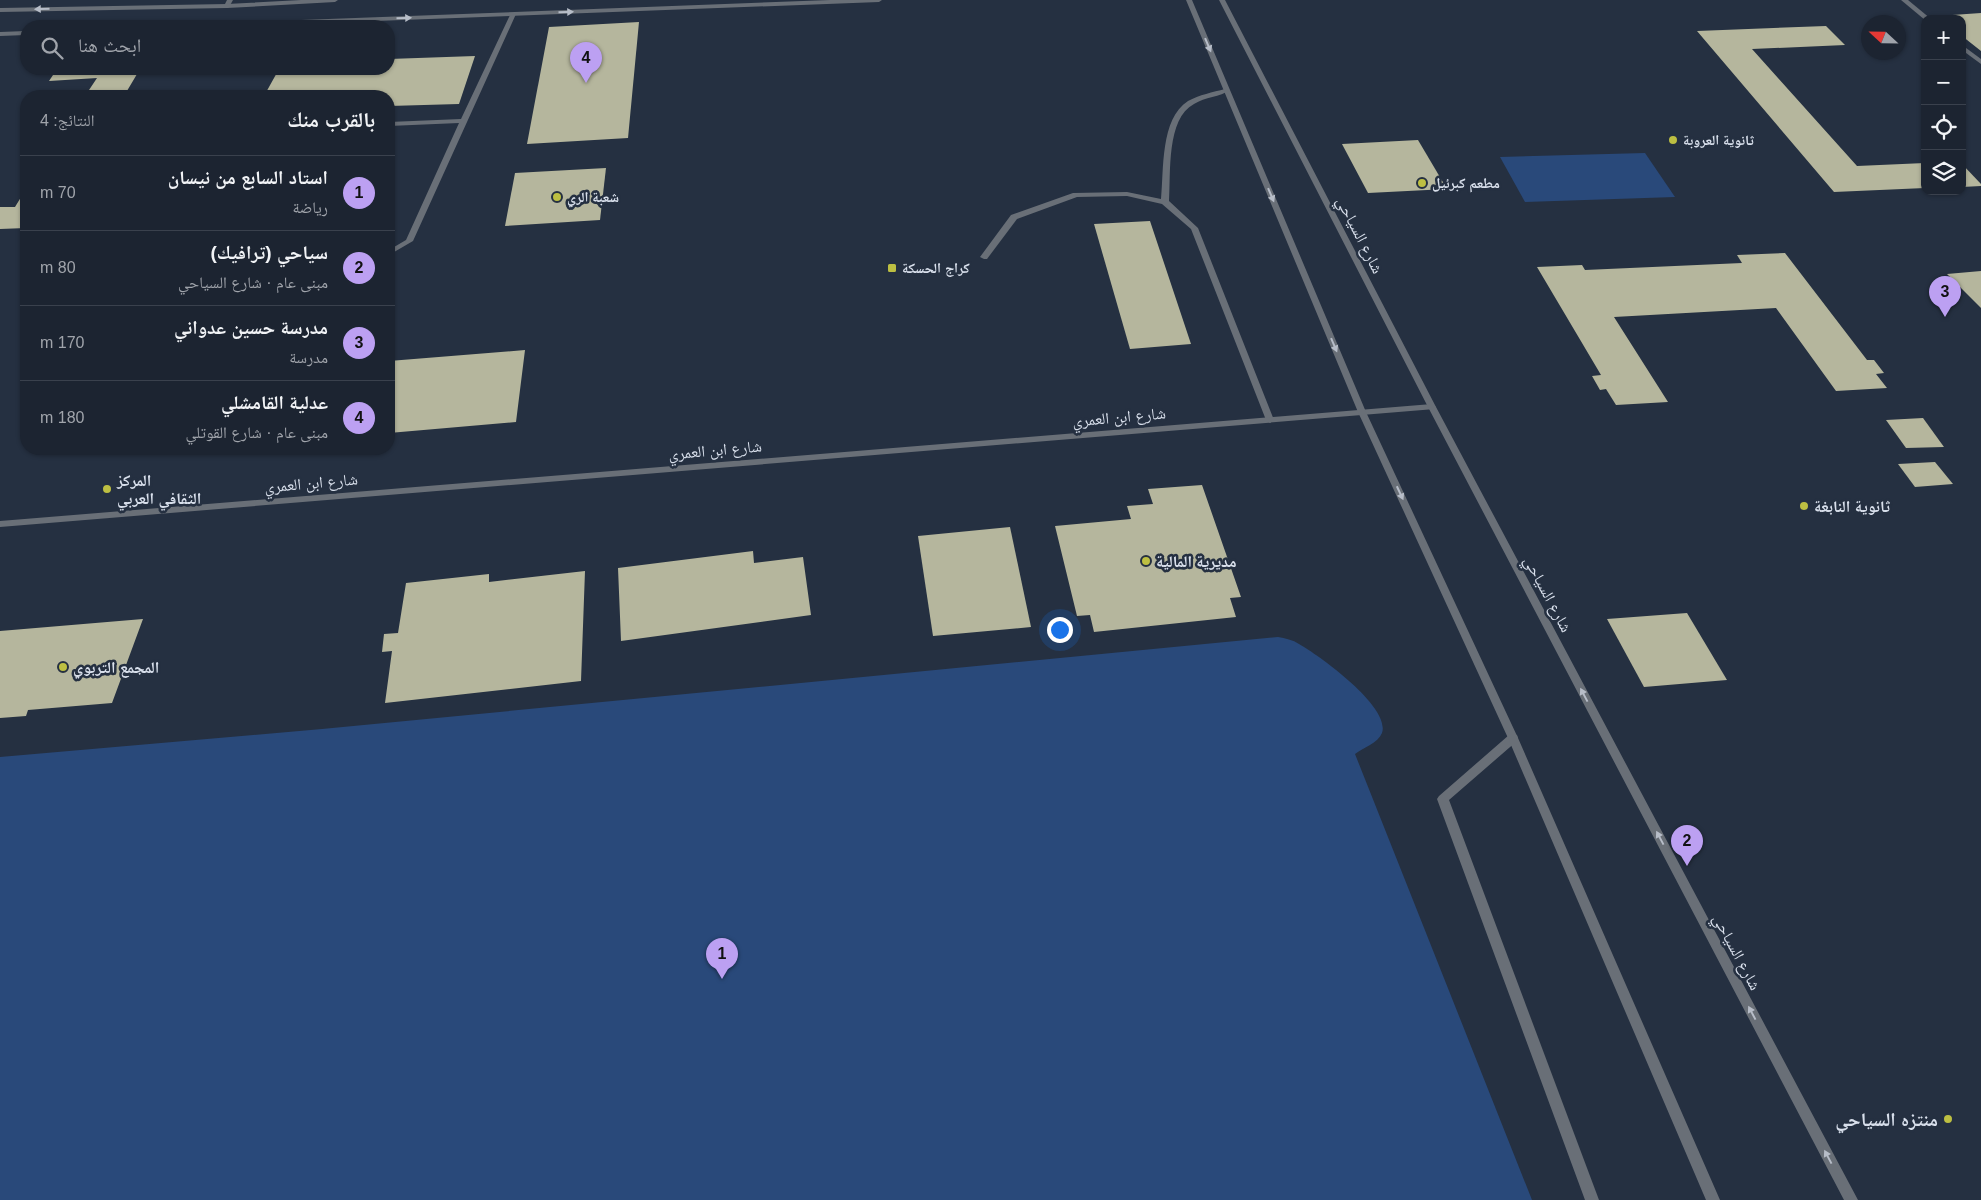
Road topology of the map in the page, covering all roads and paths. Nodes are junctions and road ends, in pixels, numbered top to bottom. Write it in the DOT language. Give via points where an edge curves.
graph roads {
  1 [pos="335,0"];
  2 [pos="879,0"];
  3 [pos="1189,0"];
  4 [pos="1222,0"];
  5 [pos="1904,0"];
  6 [pos="229,3"];
  7 [pos="0,10"];
  8 [pos="513,14"];
  9 [pos="1923,15"];
  10 [pos="356,20"];
  11 [pos="20,33"];
  12 [pos="0,34"];
  13 [pos="1966,50"];
  14 [pos="1981,62"];
  15 [pos="1227,90"];
  16 [pos="464,121"];
  17 [pos="395,124"];
  18 [pos="1166,202"];
  19 [pos="395,249"];
  20 [pos="984,257"];
  21 [pos="1432,407"];
  22 [pos="1362,412"];
  23 [pos="1270,420"];
  24 [pos="0,524"];
  25 [pos="1513,738"];
  26 [pos="1592,1200"];
  27 [pos="1713,1200"];
  28 [pos="1850,1200"];
  1 -- 6 [label="street"];
  8 -- 2 [label="street, one-way"];
  3 -- 15 [label="street, one-way"];
  4 -- 21 [label="street, شارع السياحي"];
  5 -- 9 [label="street"];
  6 -- 7 [label="street, one-way"];
  10 -- 8 [label="street, one-way"];
  8 -- 16 [label="street"];
  11 -- 12 [label="street"];
  13 -- 14 [label="street"];
  15 -- 18 [label="street" via="1188,103 1178,113 1168,143"];
  15 -- 22 [label="street, one-way"];
  16 -- 17 [label="street"];
  16 -- 19 [label="street" via="409,241"];
  18 -- 20 [label="street" via="1127,194 1076,195 1014,217"];
  18 -- 23 [label="street" via="1194,228"];
  21 -- 22 [label="street, شارع ابن العمري"];
  28 -- 21 [label="street, شارع السياحي, one-way"];
  22 -- 23 [label="street, شارع ابن العمري"];
  22 -- 25 [label="street, one-way"];
  23 -- 24 [label="street, شارع ابن العمري"];
  25 -- 26 [label="street" via="1443,799"];
  25 -- 27 [label="street"];
}
